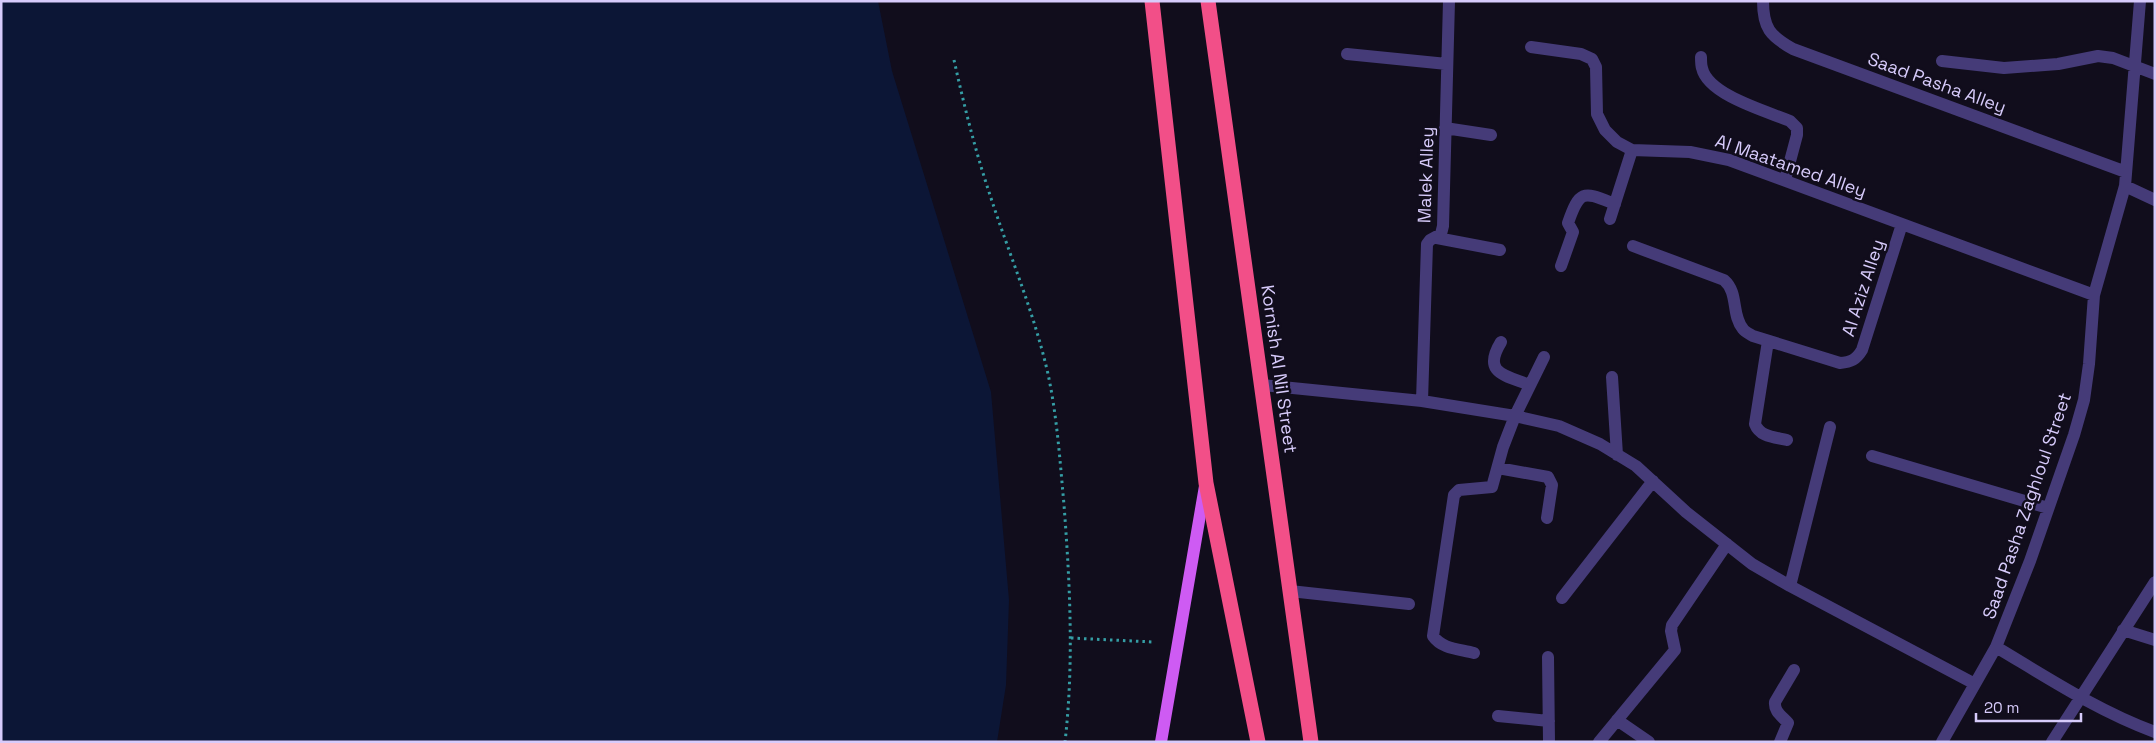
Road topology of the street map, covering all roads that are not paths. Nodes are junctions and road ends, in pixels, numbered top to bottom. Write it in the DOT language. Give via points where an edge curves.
graph roads {
  1 [pos="1152,1"];
  2 [pos="1208,1"];
  3 [pos="1449,1"];
  4 [pos="1762,1"];
  5 [pos="2140,1"];
  6 [pos="1531,47"];
  7 [pos="1347,54"];
  8 [pos="1702,57"];
  9 [pos="1942,61"];
  10 [pos="1447,64"];
  11 [pos="2135,65"];
  12 [pos="2155,74"];
  13 [pos="1445,128"];
  14 [pos="1491,135"];
  15 [pos="1632,150"];
  16 [pos="2126,172"];
  17 [pos="1785,180"];
  18 [pos="2126,186"];
  19 [pos="2155,200"];
  20 [pos="1615,204"];
  21 [pos="1610,219"];
  22 [pos="1902,224"];
  23 [pos="1437,238"];
  24 [pos="1633,246"];
  25 [pos="1500,250"];
  26 [pos="1561,266"];
  27 [pos="2094,295"];
  28 [pos="1768,341"];
  29 [pos="1501,342"];
  30 [pos="1544,357"];
  31 [pos="1612,377"];
  32 [pos="1262,385"];
  33 [pos="1530,385"];
  34 [pos="1422,401"];
  35 [pos="1515,416"];
  36 [pos="1830,427"];
  37 [pos="1787,440"];
  38 [pos="1617,455"];
  39 [pos="1872,456"];
  40 [pos="1498,468"];
  41 [pos="1653,482"];
  42 [pos="1206,483"];
  43 [pos="2048,508"];
  44 [pos="1547,518"];
  45 [pos="1727,544"];
  46 [pos="2155,582"];
  47 [pos="1790,586"];
  48 [pos="1290,591"];
  49 [pos="1562,598"];
  50 [pos="1409,604"];
  51 [pos="2123,630"];
  52 [pos="2155,640"];
  53 [pos="1996,647"];
  54 [pos="1474,653"];
  55 [pos="1548,657"];
  56 [pos="1794,670"];
  57 [pos="1975,684"];
  58 [pos="2080,697"];
  59 [pos="1498,716"];
  60 [pos="1617,720"];
  61 [pos="1549,721"];
  62 [pos="2155,732"];
  63 [pos="1161,742"];
  64 [pos="1258,742"];
  65 [pos="1311,742"];
  66 [pos="1550,742"];
  67 [pos="1599,742"];
  68 [pos="1649,742"];
  69 [pos="1780,742"];
  70 [pos="1942,742"];
  71 [pos="2052,742"];
  1 -- 42 [label="highway"];
  2 -- 32 [label="highway, Kornish Al Nil Street"];
  3 -- 10 [label="street, Malek Alley"];
  4 -- 16 [label="street, Saad Pasha Alley" via="1763,18 1771,34 1793,49"];
  5 -- 11 [label="street, Saad Pasha Zaghloul Street"];
  6 -- 15 [label="street, Al Maatamed Alley" via="1581,54 1592,59 1596,67 1597,114 1605,130"];
  7 -- 10 [label="street"];
  8 -- 17 [label="street" via="1702,68 1708,81 1720,91 1790,121 1797,128"];
  9 -- 11 [label="street" via="2004,68 2058,64 2098,56"];
  10 -- 13 [label="street, Malek Alley"];
  11 -- 12 [label="street"];
  11 -- 16 [label="street, Saad Pasha Zaghloul Street"];
  13 -- 14 [label="street"];
  13 -- 23 [label="street, Malek Alley" via="1443,226"];
  15 -- 17 [label="street, Al Maatamed Alley" via="1710,155"];
  15 -- 20 [label="street"];
  16 -- 18 [label="street, Saad Pasha Zaghloul Street"];
  17 -- 22 [label="street, Al Maatamed Alley"];
  18 -- 19 [label="street"];
  18 -- 27 [label="street, Saad Pasha Zaghloul Street"];
  20 -- 21 [label="street"];
  20 -- 26 [label="street" via="1590,194 1579,198 1568,223 1573,232"];
  22 -- 27 [label="street, Al Maatamed Alley"];
  22 -- 28 [label="street, Al Aziz Alley" via="1858,356 1851,362 1840,363"];
  23 -- 25 [label="street"];
  23 -- 34 [label="street, Malek Alley" via="1427,244"];
  24 -- 28 [label="street, Al Aziz Alley" via="1724,280 1730,285 1743,329"];
  27 -- 43 [label="street, Saad Pasha Zaghloul Street" via="2090,364 2084,400"];
  28 -- 37 [label="street" via="1755,424 1762,434"];
  29 -- 33 [label="street" via="1494,354 1495,368 1499,373"];
  30 -- 33 [label="street"];
  31 -- 38 [label="street"];
  32 -- 34 [label="street"];
  32 -- 48 [label="highway, Kornish Al Nil Street"];
  33 -- 35 [label="street"];
  34 -- 35 [label="street"];
  35 -- 38 [label="street" via="1559,426"];
  35 -- 40 [label="street"];
  36 -- 47 [label="street"];
  38 -- 41 [label="street" via="1636,466"];
  39 -- 43 [label="street"];
  40 -- 44 [label="street" via="1548,477 1552,485"];
  40 -- 54 [label="street" via="1492,487 1459,490 1454,495 1433,627 1433,636 1438,643"];
  41 -- 45 [label="street"];
  41 -- 49 [label="street"];
  42 -- 63 [label="main road"];
  42 -- 64 [label="highway"];
  43 -- 53 [label="street, Saad Pasha Zaghloul Street"];
  45 -- 47 [label="street" via="1752,564"];
  45 -- 60 [label="street" via="1672,625 1675,650"];
  46 -- 51 [label="street"];
  47 -- 57 [label="street"];
  48 -- 50 [label="street"];
  48 -- 65 [label="highway, Kornish Al Nil Street"];
  51 -- 52 [label="street"];
  51 -- 58 [label="street"];
  53 -- 57 [label="street, Saad Pasha Zaghloul Street"];
  53 -- 58 [label="street"];
  55 -- 61 [label="street"];
  56 -- 69 [label="street" via="1775,702 1774,708 1788,723"];
  57 -- 70 [label="street, Saad Pasha Zaghloul Street"];
  58 -- 62 [label="street"];
  58 -- 71 [label="street"];
  59 -- 61 [label="street"];
  60 -- 67 [label="street"];
  60 -- 68 [label="street"];
  61 -- 66 [label="street"];
}
